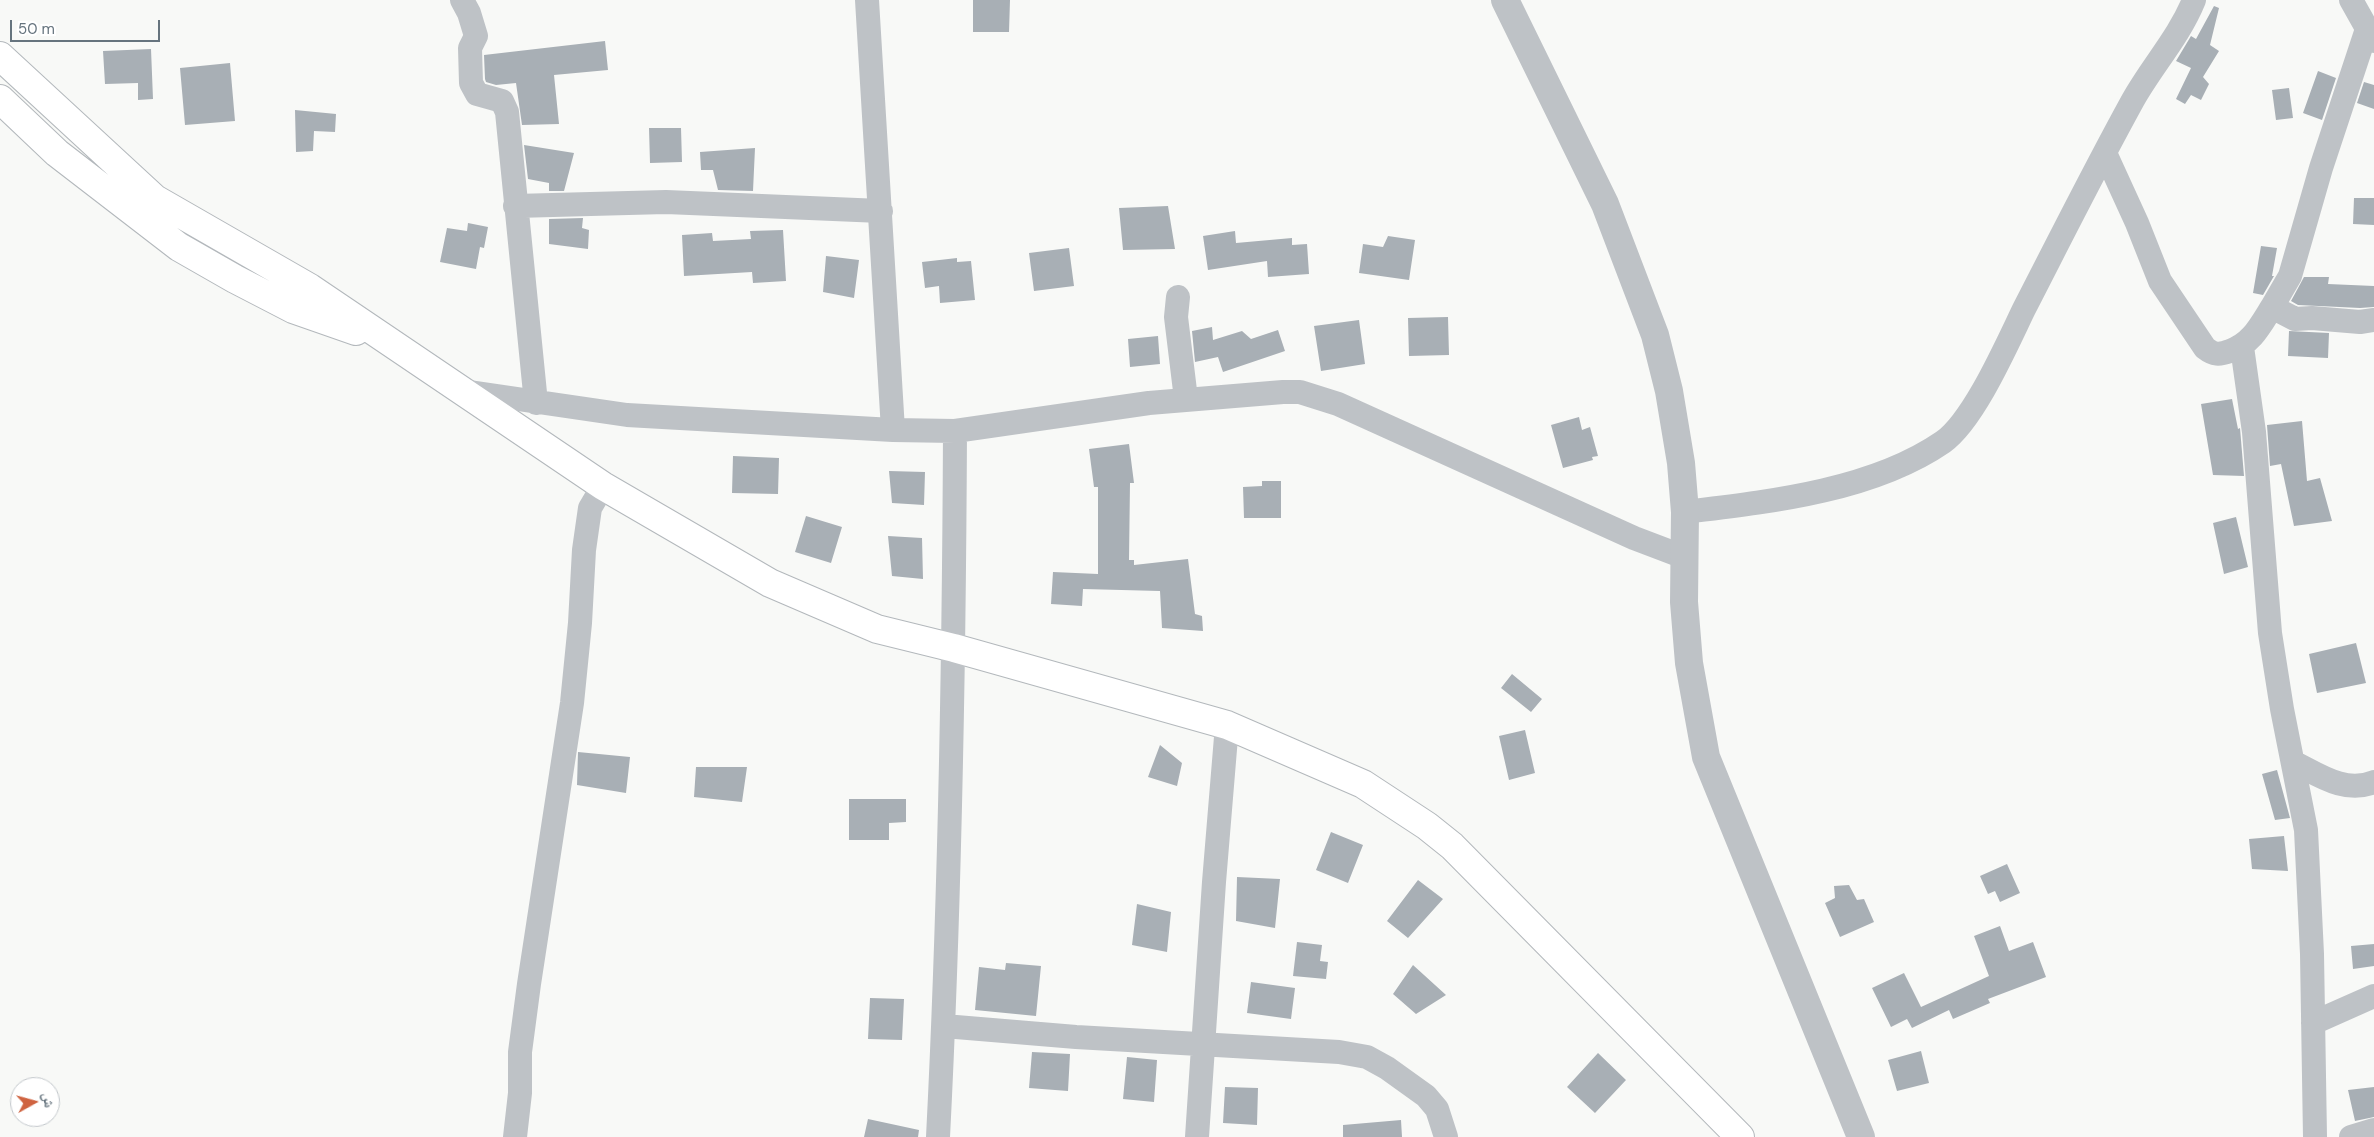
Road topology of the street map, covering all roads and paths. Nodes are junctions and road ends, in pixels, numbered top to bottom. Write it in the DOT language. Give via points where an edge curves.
graph roads {
  1 [pos="462,0"];
  2 [pos="868,0"];
  3 [pos="1505,0"];
  4 [pos="2194,0"];
  5 [pos="2351,0"];
  6 [pos="2371,35"];
  7 [pos="0,56"];
  8 [pos="0,99"];
  9 [pos="2105,153"];
  10 [pos="515,206"];
  11 [pos="881,211"];
  12 [pos="1178,297"];
  13 [pos="2272,307"];
  14 [pos="2374,320"];
  15 [pos="388,342"];
  16 [pos="2242,347"];
  17 [pos="462,391"];
  18 [pos="1186,399"];
  19 [pos="536,403"];
  20 [pos="893,430"];
  21 [pos="955,431"];
  22 [pos="603,486"];
  23 [pos="1684,512"];
  24 [pos="1684,557"];
  25 [pos="954,648"];
  26 [pos="1227,725"];
  27 [pos="2293,762"];
  28 [pos="2374,782"];
  29 [pos="2374,996"];
  30 [pos="2313,1023"];
  31 [pos="944,1026"];
  32 [pos="1203,1045"];
  33 [pos="2374,1130"];
  34 [pos="515,1137"];
  35 [pos="938,1137"];
  36 [pos="1197,1137"];
  37 [pos="1446,1137"];
  38 [pos="1740,1137"];
  39 [pos="1861,1137"];
  40 [pos="2315,1137"];
  41 [pos="2351,1137"];
  1 -- 10 [label="street" via="476,36 470,48 471,83 477,94 499,99 506,107"];
  2 -- 11 [label="street"];
  3 -- 23 [label="street" via="1605,204 1644,301 1671,398 1681,463"];
  4 -- 9 [label="street" via="2187,18 2134,98"];
  5 -- 6 [label="street"];
  6 -- 13 [label="street" via="2321,168 2290,276"];
  7 -- 15 [label="main road" via="155,199 310,288"];
  8 -- 15 [label="main road" via="58,153 179,247 294,309"];
  9 -- 16 [label="street" via="2160,281 2205,348 2219,355"];
  9 -- 23 [label="street" via="1994,370 1963,422 1944,441 1908,462 1816,492"];
  10 -- 11 [label="street" via="666,202"];
  10 -- 19 [label="street"];
  11 -- 20 [label="street"];
  12 -- 18 [label="street" via="1176,317"];
  13 -- 14 [label="street" via="2295,319"];
  13 -- 16 [label="street" via="2252,338"];
  15 -- 17 [label="main road"];
  16 -- 27 [label="street" via="2254,432 2270,632"];
  17 -- 19 [label="street"];
  17 -- 22 [label="main road"];
  18 -- 21 [label="street"];
  18 -- 24 [label="street" via="1291,392 1322,398 1634,538"];
  19 -- 20 [label="street" via="627,415"];
  20 -- 21 [label="street"];
  21 -- 25 [label="street"];
  22 -- 25 [label="main road" via="779,587 877,629"];
  22 -- 34 [label="street" via="590,508 584,550 572,703 520,1052"];
  23 -- 24 [label="street"];
  24 -- 39 [label="street" via="1689,663 1706,757"];
  25 -- 26 [label="main road"];
  25 -- 31 [label="street"];
  26 -- 32 [label="street"];
  26 -- 38 [label="main road" via="1363,784 1452,846"];
  27 -- 28 [label="street" via="2341,785 2351,787"];
  27 -- 30 [label="street" via="2306,839"];
  29 -- 30 [label="street"];
  30 -- 40 [label="street"];
  31 -- 32 [label="street"];
  31 -- 35 [label="street"];
  32 -- 36 [label="street"];
  32 -- 37 [label="street" via="1339,1052 1367,1057 1426,1096 1437,1109"];
  33 -- 41 [label="street"];
}
